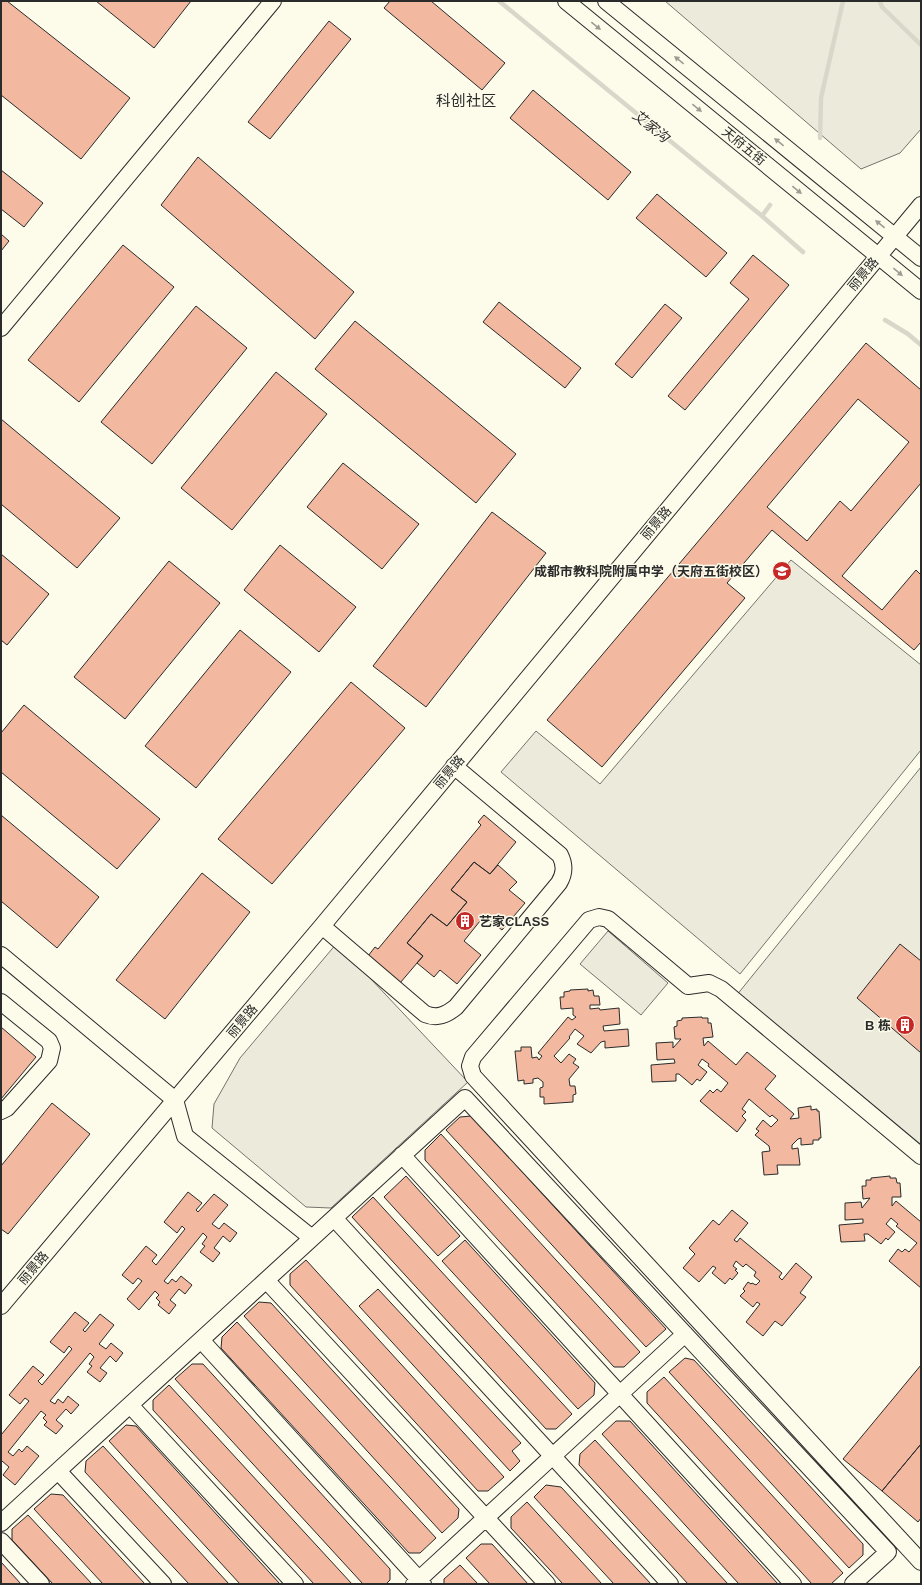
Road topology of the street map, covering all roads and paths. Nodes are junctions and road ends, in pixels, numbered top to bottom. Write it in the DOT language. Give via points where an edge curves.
graph roads {
  1 [pos="272,1"];
  2 [pos="566,1"];
  3 [pos="606,1"];
  4 [pos="921,205"];
  5 [pos="894,236"];
  6 [pos="878,256"];
  7 [pos="921,258"];
  8 [pos="921,291"];
  9 [pos="1,328"];
  10 [pos="454,766"];
  11 [pos="322,926"];
  12 [pos="1,955"];
  13 [pos="1,1002"];
  14 [pos="175,1100"];
  15 [pos="1,1111"];
  16 [pos="402,1155"];
  17 [pos="921,1156"];
  18 [pos="334,1218"];
  19 [pos="312,1238"];
  20 [pos="266,1280"];
  21 [pos="1,1306"];
  22 [pos="685,1334"];
  23 [pos="200,1340"];
  24 [pos="620,1394"];
  25 [pos="130,1405"];
  26 [pos="553,1456"];
  27 [pos="58,1471"];
  28 [pos="486,1518"];
  29 [pos="1,1523"];
  30 [pos="1,1541"];
  31 [pos="921,1562"];
  32 [pos="418,1582"];
  33 [pos="41,1584"];
  34 [pos="163,1584"];
  35 [pos="295,1584"];
  36 [pos="547,1584"];
  37 [pos="670,1584"];
  38 [pos="793,1584"];
  39 [pos="853,1584"];
  1 -- 9 [label="street"];
  2 -- 6 [label="street, 天府五街, one-way"];
  5 -- 3 [label="street, 天府五街, one-way"];
  4 -- 5 [label="street, 丽景路"];
  5 -- 6 [label="street, 丽景路"];
  5 -- 7 [label="street, 天府五街"];
  6 -- 8 [label="street, 天府五街, one-way"];
  6 -- 10 [label="street, 丽景路"];
  10 -- 11 [label="street, 丽景路"];
  10 -- 11 [label="street" via="560,855 563,876 539,907 456,1007 436,1017 425,1014"];
  11 -- 14 [label="street, 丽景路"];
  12 -- 14 [label="street"];
  13 -- 15 [label="street" via="49,1041 52,1048 49,1061 7,1108"];
  14 -- 19 [label="street" via="185,1136"];
  14 -- 21 [label="street, 丽景路"];
  16 -- 18 [label="street"];
  16 -- 22 [label="street" via="465,1098"];
  16 -- 24 [label="street"];
  17 -- 31 [label="street" via="721,989 709,983 688,986 608,919 599,917 589,920 473,1058 470,1066 473,1076"];
  18 -- 19 [label="street"];
  18 -- 26 [label="street"];
  19 -- 20 [label="street"];
  20 -- 23 [label="street"];
  20 -- 28 [label="street"];
  22 -- 24 [label="street"];
  22 -- 39 [label="street" via="888,1552"];
  23 -- 25 [label="street"];
  23 -- 32 [label="street"];
  24 -- 26 [label="street"];
  24 -- 38 [label="street"];
  25 -- 27 [label="street"];
  25 -- 35 [label="street"];
  26 -- 28 [label="street"];
  26 -- 37 [label="street"];
  27 -- 29 [label="street"];
  27 -- 34 [label="street"];
  28 -- 32 [label="street"];
  28 -- 36 [label="street"];
  30 -- 33 [label="street"];
}
